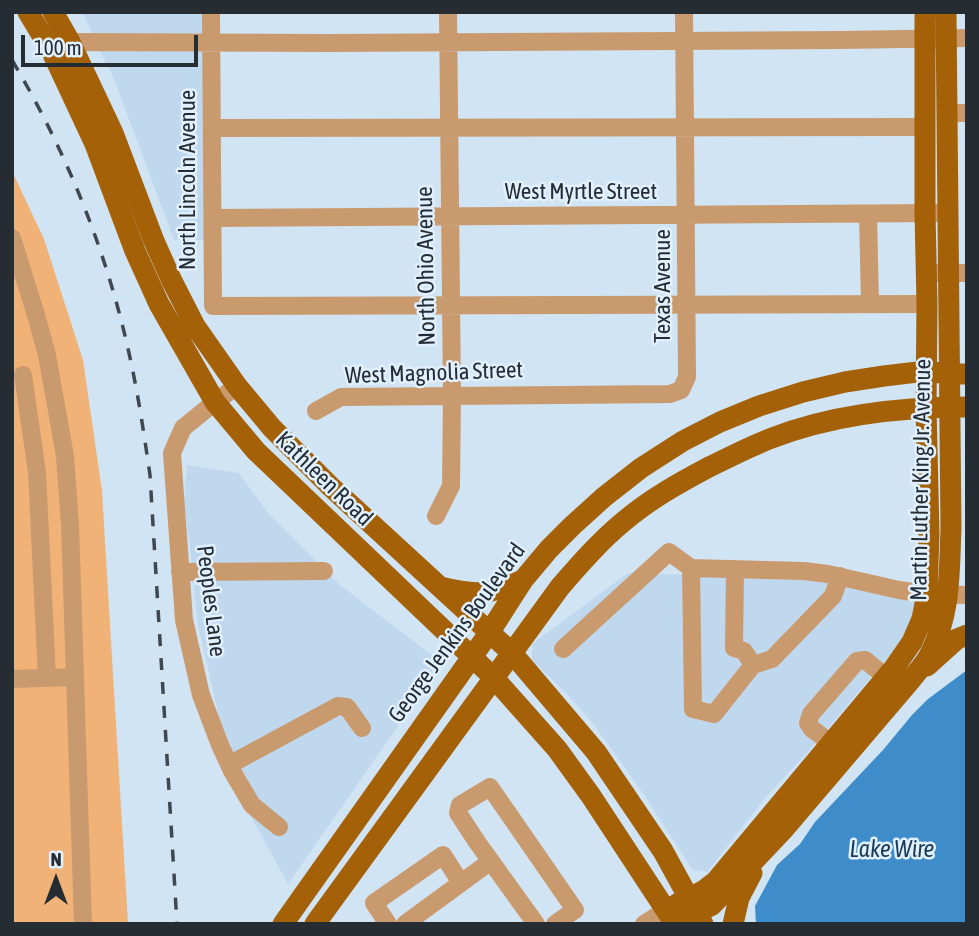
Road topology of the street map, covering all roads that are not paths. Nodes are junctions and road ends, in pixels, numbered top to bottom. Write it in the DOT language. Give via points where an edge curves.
graph roads {
  1 [pos="29,12"];
  2 [pos="53,12"];
  3 [pos="211,12"];
  4 [pos="448,12"];
  5 [pos="684,12"];
  6 [pos="925,12"];
  7 [pos="946,12"];
  8 [pos="946,38"];
  9 [pos="685,40"];
  10 [pos="212,41"];
  11 [pos="448,42"];
  12 [pos="61,47"];
  13 [pos="957,113"];
  14 [pos="686,127"];
  15 [pos="925,127"];
  16 [pos="213,128"];
  17 [pos="449,128"];
  18 [pos="925,213"];
  19 [pos="948,213"];
  20 [pos="868,214"];
  21 [pos="687,216"];
  22 [pos="451,217"];
  23 [pos="213,218"];
  24 [pos="12,238"];
  25 [pos="16,263"];
  26 [pos="947,273"];
  27 [pos="870,304"];
  28 [pos="927,304"];
  29 [pos="687,305"];
  30 [pos="451,306"];
  31 [pos="50,370"];
  32 [pos="926,371"];
  33 [pos="958,374"];
  34 [pos="18,376"];
  35 [pos="237,386"];
  36 [pos="681,390"];
  37 [pos="452,395"];
  38 [pos="215,402"];
  39 [pos="958,407"];
  40 [pos="926,408"];
  41 [pos="316,411"];
  42 [pos="436,516"];
  43 [pos="691,568"];
  44 [pos="735,569"];
  45 [pos="324,571"];
  46 [pos="180,572"];
  47 [pos="840,576"];
  48 [pos="523,580"];
  49 [pos="440,587"];
  50 [pos="948,595"];
  51 [pos="489,633"];
  52 [pos="967,635"];
  53 [pos="563,649"];
  54 [pos="512,653"];
  55 [pos="471,657"];
  56 [pos="753,665"];
  57 [pos="75,677"];
  58 [pos="494,677"];
  59 [pos="886,677"];
  60 [pos="47,678"];
  61 [pos="12,679"];
  62 [pos="910,681"];
  63 [pos="362,728"];
  64 [pos="831,743"];
  65 [pos="229,765"];
  66 [pos="279,827"];
  67 [pos="784,828"];
  68 [pos="491,861"];
  69 [pos="461,883"];
  70 [pos="696,911"];
  71 [pos="672,920"];
  72 [pos="83,924"];
  73 [pos="283,924"];
  74 [pos="314,924"];
  75 [pos="388,924"];
  76 [pos="405,924"];
  77 [pos="536,924"];
  78 [pos="555,924"];
  79 [pos="644,924"];
  80 [pos="733,924"];
  1 -- 12 [label="main road, Kathleen Road"];
  2 -- 12 [label="main road, Kathleen Road"];
  3 -- 10 [label="street, North Lincoln Avenue"];
  4 -- 11 [label="street, North Ohio Avenue"];
  5 -- 9 [label="street, Texas Avenue"];
  6 -- 8 [label="main road, Martin Luther King Jr. Avenue"];
  7 -- 8 [label="main road, Martin Luther King Jr. Avenue"];
  8 -- 9 [label="street"];
  8 -- 13 [label="main road, Martin Luther King Jr. Avenue"];
  8 -- 15 [label="main road, Martin Luther King Jr. Avenue"];
  9 -- 11 [label="street"];
  9 -- 14 [label="street, Texas Avenue"];
  10 -- 11 [label="street"];
  10 -- 12 [label="street"];
  10 -- 16 [label="street, North Lincoln Avenue"];
  11 -- 17 [label="street, North Ohio Avenue"];
  12 -- 35 [label="main road, Kathleen Road" via="113,133 154,241 195,326"];
  12 -- 38 [label="main road, Kathleen Road" via="135,251 159,304"];
  13 -- 19 [label="main road, Martin Luther King Jr. Avenue"];
  14 -- 15 [label="street"];
  14 -- 17 [label="street"];
  14 -- 21 [label="street, Texas Avenue"];
  15 -- 18 [label="main road, Martin Luther King Jr. Avenue"];
  16 -- 17 [label="street"];
  16 -- 23 [label="street, North Lincoln Avenue"];
  17 -- 22 [label="street, North Ohio Avenue"];
  18 -- 19 [label="street, West Myrtle Street"];
  18 -- 20 [label="street, West Myrtle Street"];
  18 -- 26 [label="main road, Martin Luther King Jr. Avenue"];
  19 -- 26 [label="main road, Martin Luther King Jr. Avenue"];
  20 -- 21 [label="street, West Myrtle Street"];
  20 -- 27 [label="street"];
  21 -- 22 [label="street, West Myrtle Street"];
  21 -- 29 [label="street, Texas Avenue"];
  22 -- 23 [label="street, West Myrtle Street"];
  22 -- 30 [label="street, North Ohio Avenue"];
  23 -- 30 [label="street, North Lincoln Avenue" via="213,306"];
  24 -- 25 [label="street"];
  25 -- 31 [label="street"];
  26 -- 28 [label="main road, Martin Luther King Jr. Avenue"];
  26 -- 33 [label="main road, Martin Luther King Jr. Avenue"];
  27 -- 28 [label="street"];
  27 -- 29 [label="street"];
  28 -- 32 [label="main road, Martin Luther King Jr. Avenue"];
  29 -- 30 [label="street"];
  29 -- 36 [label="street, Texas Avenue" via="687,377"];
  30 -- 37 [label="street, North Ohio Avenue"];
  31 -- 34 [label="street"];
  31 -- 57 [label="street" via="65,456"];
  32 -- 33 [label="main road, George Jenkins Boulevard"];
  32 -- 40 [label="main road, Martin Luther King Jr. Avenue"];
  32 -- 48 [label="main road, George Jenkins Boulevard" via="803,392 749,410 683,441 604,497"];
  33 -- 39 [label="main road, Martin Luther King Jr. Avenue"];
  34 -- 60 [label="street" via="37,472"];
  35 -- 38 [label="street, Peoples Lane"];
  35 -- 49 [label="main road, Kathleen Road" via="307,464"];
  36 -- 37 [label="street, West Magnolia Street" via="670,394"];
  37 -- 41 [label="street, West Magnolia Street" via="341,397"];
  37 -- 42 [label="street, North Ohio Avenue" via="451,486"];
  38 -- 46 [label="street, Peoples Lane" via="183,428 172,453"];
  38 -- 55 [label="main road, Kathleen Road" via="256,451"];
  39 -- 40 [label="main road"];
  39 -- 50 [label="main road, Martin Luther King Jr. Avenue"];
  40 -- 50 [label="main road, Martin Luther King Jr. Avenue" via="929,533"];
  40 -- 54 [label="main road" via="813,425 737,453 657,496 590,554"];
  43 -- 44 [label="street"];
  43 -- 53 [label="street" via="669,552"];
  43 -- 56 [label="street" via="693,709 713,714"];
  44 -- 47 [label="street"];
  44 -- 56 [label="street" via="734,648 744,651"];
  45 -- 46 [label="street"];
  46 -- 65 [label="street, Peoples Lane" via="184,620 201,695"];
  47 -- 50 [label="street"];
  47 -- 56 [label="street" via="833,596 772,659"];
  48 -- 49 [label="main road" via="484,594"];
  48 -- 51 [label="main road, George Jenkins Boulevard"];
  49 -- 51 [label="main road, Kathleen Road"];
  50 -- 59 [label="main road, Martin Luther King Jr. Avenue" via="922,618 912,642"];
  50 -- 62 [label="main road, Martin Luther King Jr. Avenue" via="929,656"];
  51 -- 54 [label="main road, Kathleen Road"];
  51 -- 55 [label="main road, George Jenkins Boulevard"];
  52 -- 62 [label="main road"];
  54 -- 58 [label="main road"];
  54 -- 70 [label="main road, Kathleen Road" via="596,751 663,851"];
  55 -- 58 [label="main road, Kathleen Road"];
  55 -- 73 [label="main road, George Jenkins Boulevard"];
  57 -- 60 [label="street"];
  57 -- 72 [label="street"];
  58 -- 71 [label="main road, Kathleen Road" via="578,777"];
  58 -- 74 [label="main road"];
  59 -- 64 [label="main road, Martin Luther King Jr. Avenue"];
  59 -- 64 [label="street" via="865,660 857,661 811,714 811,729"];
  60 -- 61 [label="street"];
  62 -- 67 [label="main road, Martin Luther King Jr. Avenue"];
  63 -- 65 [label="street" via="347,707 338,706"];
  64 -- 70 [label="main road, Martin Luther King Jr. Avenue" via="703,891"];
  65 -- 66 [label="street, Peoples Lane" via="252,805"];
  67 -- 70 [label="main road, Martin Luther King Jr. Avenue" via="712,905"];
  67 -- 80 [label="main road" via="750,876"];
  68 -- 69 [label="street"];
  68 -- 77 [label="street"];
  68 -- 78 [label="street" via="458,813 460,805 490,787 575,910"];
  69 -- 75 [label="street" via="443,855 374,903"];
  69 -- 76 [label="street"];
  70 -- 71 [label="main road, Martin Luther King Jr. Avenue"];
  71 -- 79 [label="street"];
}
